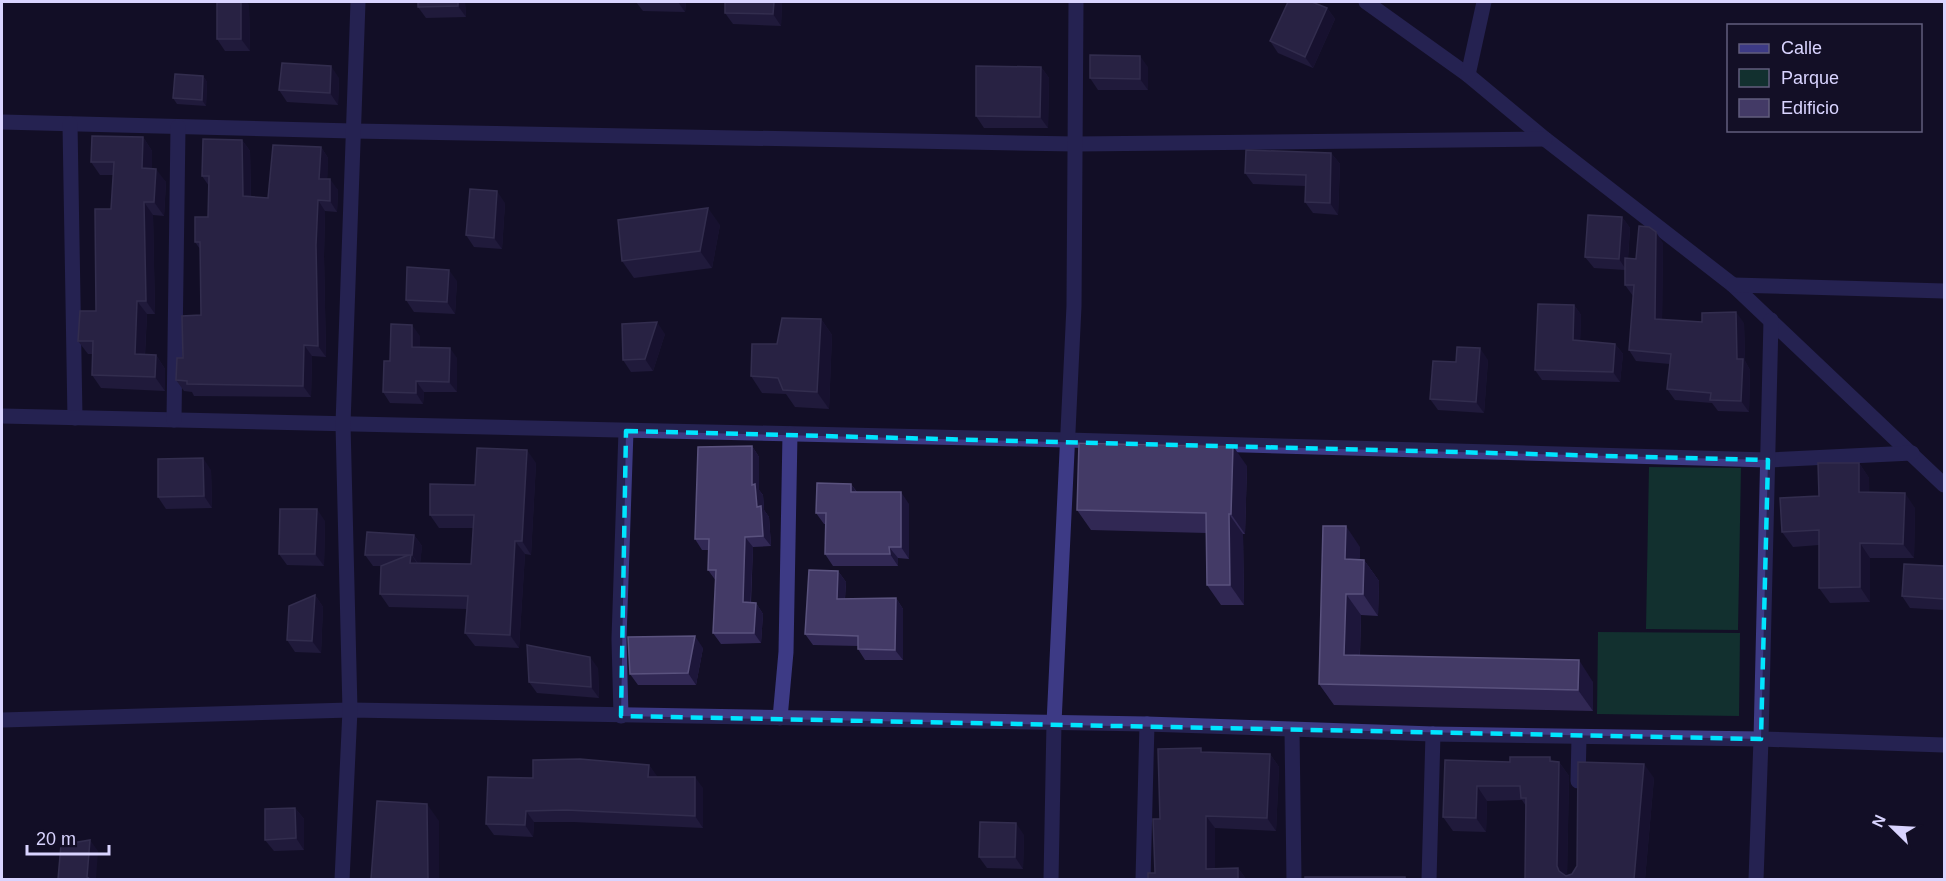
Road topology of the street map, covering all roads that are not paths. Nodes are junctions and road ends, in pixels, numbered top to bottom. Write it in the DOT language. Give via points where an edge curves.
graph roads {
  1 [pos="358,2"];
  2 [pos="1076,2"];
  3 [pos="1366,2"];
  4 [pos="1484,2"];
  5 [pos="1468,75"];
  6 [pos="2,122"];
  7 [pos="70,124"];
  8 [pos="178,127"];
  9 [pos="354,131"];
  10 [pos="1545,139"];
  11 [pos="1076,144"];
  12 [pos="1733,285"];
  13 [pos="1944,291"];
  14 [pos="1771,320"];
  15 [pos="2,416"];
  16 [pos="75,418"];
  17 [pos="174,420"];
  18 [pos="343,424"];
  19 [pos="626,431"];
  20 [pos="790,434"];
  21 [pos="1067,440"];
  22 [pos="1912,453"];
  23 [pos="1768,460"];
  24 [pos="1944,485"];
  25 [pos="350,710"];
  26 [pos="621,716"];
  27 [pos="780,717"];
  28 [pos="2,720"];
  29 [pos="1054,723"];
  30 [pos="1147,724"];
  31 [pos="1292,730"];
  32 [pos="1433,734"];
  33 [pos="1579,738"];
  34 [pos="1761,739"];
  35 [pos="1944,745"];
  36 [pos="1578,797"];
  37 [pos="342,879"];
  38 [pos="1051,879"];
  39 [pos="1143,879"];
  40 [pos="1294,879"];
  41 [pos="1429,879"];
  42 [pos="1756,879"];
  1 -- 9 [label="street"];
  2 -- 11 [label="street"];
  3 -- 5 [label="street"];
  4 -- 5 [label="street"];
  5 -- 10 [label="street"];
  6 -- 7 [label="street"];
  7 -- 8 [label="street"];
  7 -- 16 [label="street"];
  8 -- 9 [label="street"];
  8 -- 17 [label="street"];
  9 -- 11 [label="street"];
  9 -- 18 [label="street"];
  10 -- 11 [label="street"];
  10 -- 12 [label="street"];
  11 -- 21 [label="street"];
  12 -- 13 [label="street"];
  12 -- 14 [label="street"];
  14 -- 22 [label="street"];
  14 -- 23 [label="street"];
  15 -- 16 [label="street"];
  16 -- 17 [label="street"];
  17 -- 18 [label="street"];
  18 -- 19 [label="street"];
  18 -- 25 [label="street"];
  19 -- 20 [label="street"];
  19 -- 26 [label="street" via="619,639"];
  20 -- 21 [label="street"];
  20 -- 27 [label="street" via="786,652"];
  21 -- 23 [label="street"];
  21 -- 29 [label="street"];
  22 -- 23 [label="street"];
  22 -- 24 [label="street"];
  23 -- 34 [label="street"];
  25 -- 26 [label="street"];
  25 -- 28 [label="street"];
  25 -- 37 [label="street"];
  26 -- 27 [label="street"];
  27 -- 29 [label="street"];
  29 -- 30 [label="street"];
  29 -- 38 [label="street"];
  30 -- 31 [label="street"];
  30 -- 39 [label="street"];
  31 -- 32 [label="street"];
  31 -- 40 [label="street"];
  32 -- 33 [label="street"];
  32 -- 41 [label="street"];
  33 -- 34 [label="street"];
  33 -- 36 [label="street"];
  34 -- 35 [label="street"];
  34 -- 42 [label="street"];
}
